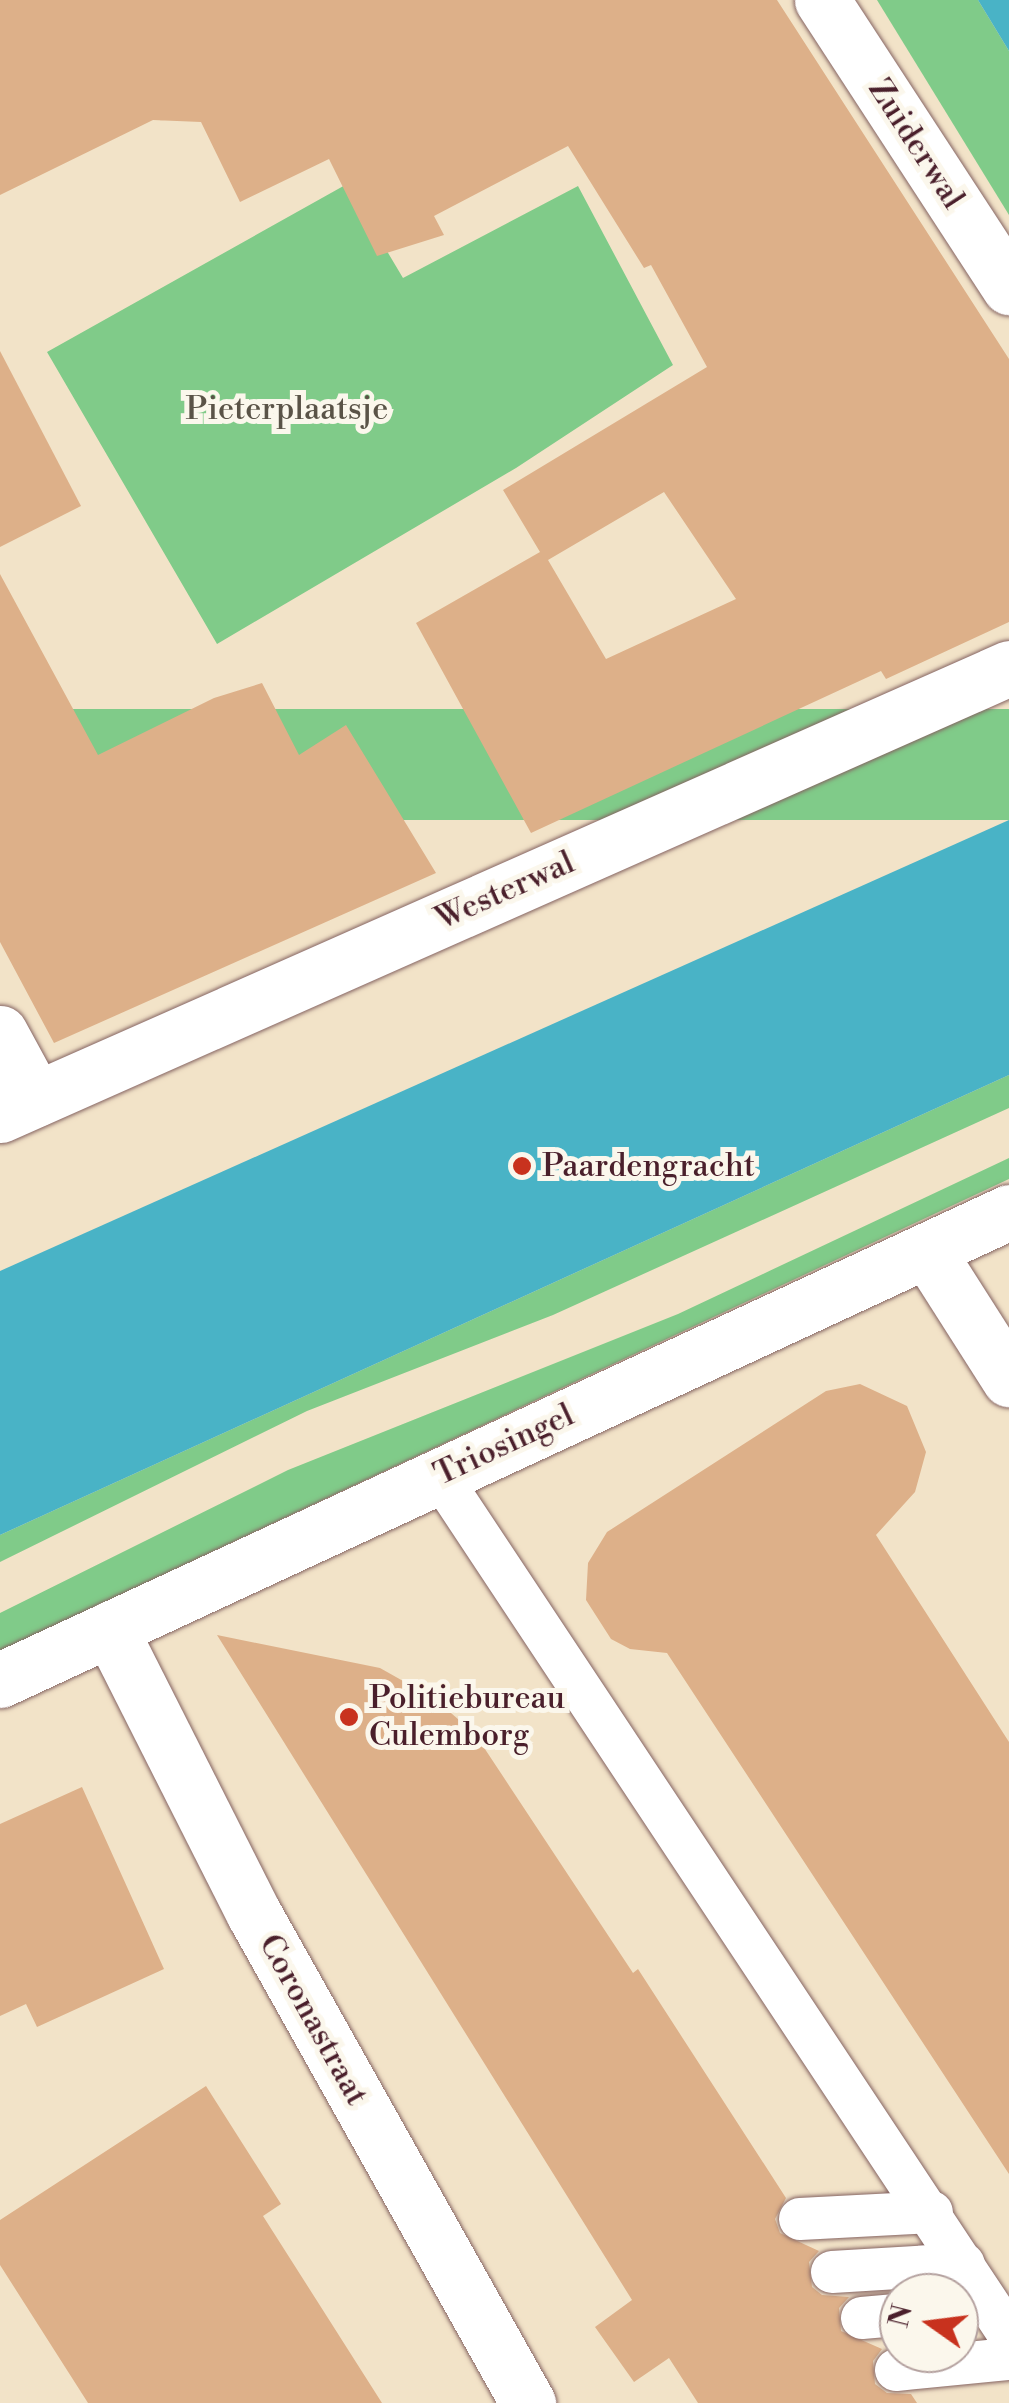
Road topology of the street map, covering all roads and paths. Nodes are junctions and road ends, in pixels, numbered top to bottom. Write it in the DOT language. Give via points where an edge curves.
graph roads {
  1 [pos="822,0"];
  2 [pos="1009,288"];
  3 [pos="1009,668"];
  4 [pos="0,1032"];
  5 [pos="18,1107"];
  6 [pos="1009,1212"];
  7 [pos="928,1252"];
  8 [pos="1009,1378"];
  9 [pos="439,1475"];
  10 [pos="110,1630"];
  11 [pos="0,1680"];
  12 [pos="932,2212"];
  13 [pos="800,2219"];
  14 [pos="964,2264"];
  15 [pos="832,2272"];
  16 [pos="987,2319"];
  17 [pos="1009,2358"];
  18 [pos="979,2361"];
  19 [pos="528,2403"];
  1 -- 2 [label="street, Zuiderwal"];
  3 -- 5 [label="street, Westerwal"];
  4 -- 5 [label="street"];
  6 -- 7 [label="street, Triosingel"];
  7 -- 8 [label="street"];
  7 -- 9 [label="street, Triosingel"];
  9 -- 10 [label="street, Triosingel"];
  9 -- 12 [label="lane"];
  10 -- 11 [label="street, Triosingel"];
  10 -- 19 [label="street, Coronastraat" via="254,1914"];
  12 -- 13 [label="lane"];
  12 -- 14 [label="lane"];
  14 -- 15 [label="lane"];
  14 -- 16 [label="lane"];
  17 -- 18 [label="lane"];
}
